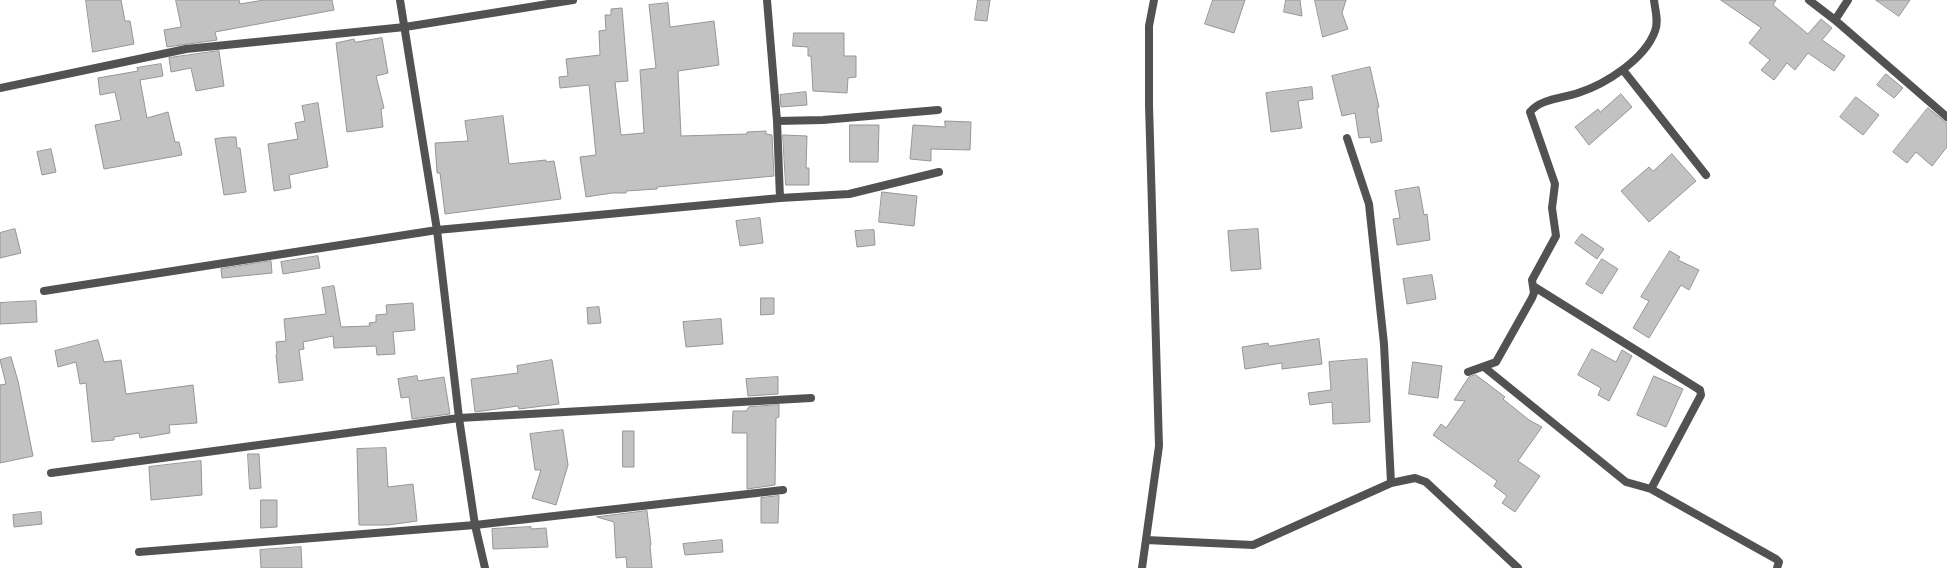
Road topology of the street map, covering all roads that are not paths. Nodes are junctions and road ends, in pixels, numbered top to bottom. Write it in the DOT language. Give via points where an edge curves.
graph roads {
  1 [pos="400,0"];
  2 [pos="573,0"];
  3 [pos="767,0"];
  4 [pos="1154,0"];
  5 [pos="1654,0"];
  6 [pos="1809,0"];
  7 [pos="1848,0"];
  8 [pos="1835,20"];
  9 [pos="405,27"];
  10 [pos="1623,70"];
  11 [pos="0,88"];
  12 [pos="938,110"];
  13 [pos="1947,117"];
  14 [pos="777,121"];
  15 [pos="1347,138"];
  16 [pos="938,172"];
  17 [pos="1706,175"];
  18 [pos="780,198"];
  19 [pos="437,230"];
  20 [pos="1533,286"];
  21 [pos="44,291"];
  22 [pos="1484,367"];
  23 [pos="1468,372"];
  24 [pos="811,398"];
  25 [pos="459,418"];
  26 [pos="51,473"];
  27 [pos="1391,483"];
  28 [pos="1651,489"];
  29 [pos="783,490"];
  30 [pos="475,525"];
  31 [pos="1146,540"];
  32 [pos="139,552"];
  33 [pos="485,568"];
  34 [pos="1142,568"];
  35 [pos="1518,568"];
  36 [pos="1777,568"];
  1 -- 9 [label="street"];
  2 -- 9 [label="street"];
  3 -- 14 [label="street"];
  4 -- 31 [label="street" via="1149,26 1149,105 1159,446"];
  5 -- 10 [label="street" via="1656,29 1648,45"];
  6 -- 8 [label="street"];
  7 -- 8 [label="street"];
  8 -- 13 [label="street"];
  9 -- 11 [label="street" via="186,48"];
  9 -- 19 [label="street"];
  10 -- 17 [label="street"];
  10 -- 20 [label="street" via="1580,92 1536,105 1530,112 1555,184 1552,208 1556,236 1534,276"];
  12 -- 14 [label="street" via="823,120"];
  14 -- 18 [label="street"];
  15 -- 27 [label="street" via="1369,204 1384,344"];
  16 -- 18 [label="street" via="849,194"];
  18 -- 19 [label="street"];
  19 -- 21 [label="street"];
  19 -- 25 [label="street"];
  20 -- 22 [label="street" via="1532,298 1496,362"];
  20 -- 28 [label="street" via="1700,390 1701,395"];
  22 -- 23 [label="street"];
  22 -- 28 [label="street" via="1626,482"];
  24 -- 25 [label="street"];
  25 -- 26 [label="street"];
  25 -- 30 [label="street"];
  27 -- 31 [label="street" via="1253,545"];
  27 -- 35 [label="street" via="1414,478 1426,482"];
  28 -- 36 [label="street" via="1776,559 1779,562"];
  29 -- 30 [label="street"];
  30 -- 32 [label="street"];
  30 -- 33 [label="street"];
  31 -- 34 [label="street"];
}
